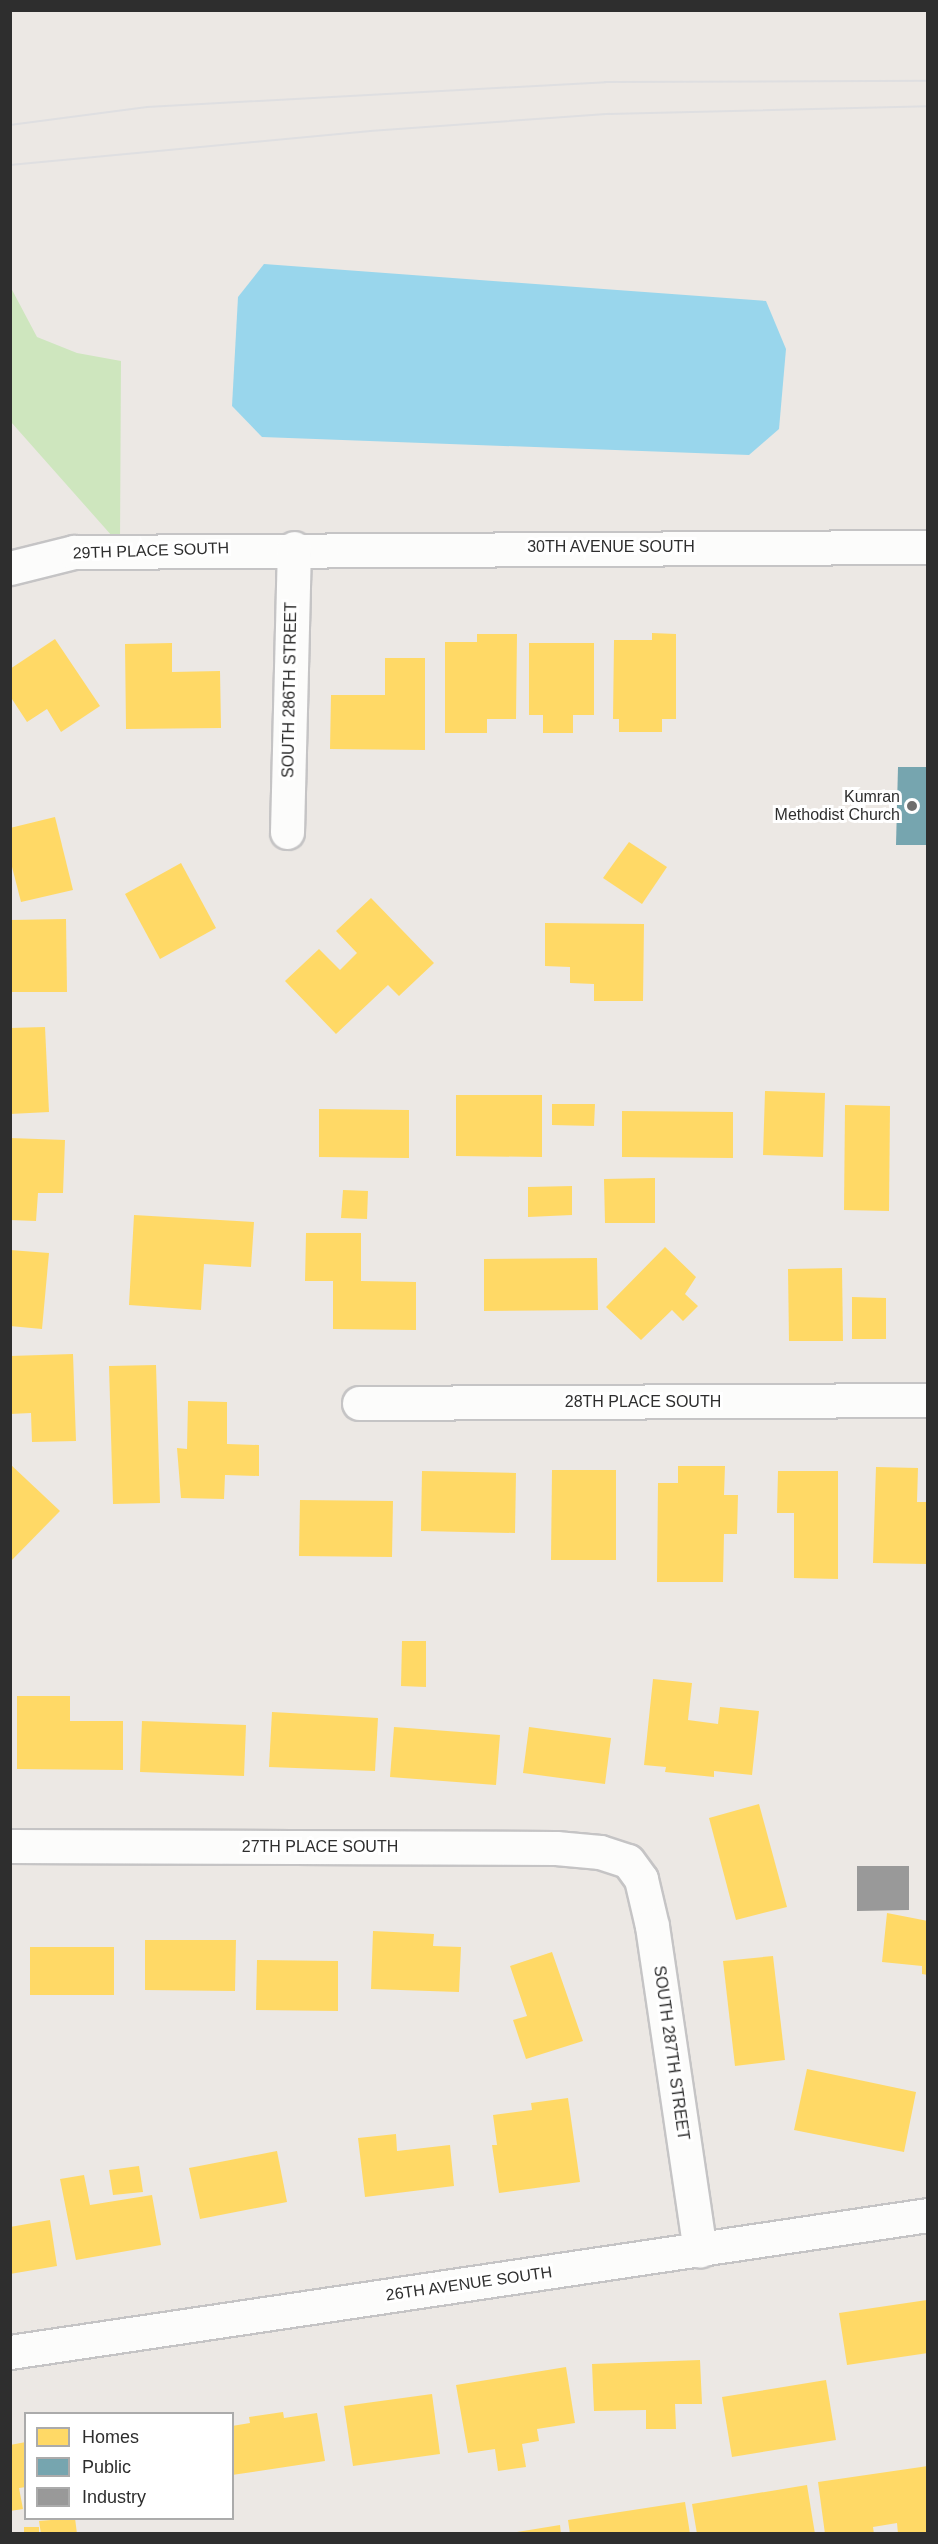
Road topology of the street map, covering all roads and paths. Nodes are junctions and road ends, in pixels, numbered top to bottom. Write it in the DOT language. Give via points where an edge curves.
graph roads {
  1 [pos="927,547"];
  2 [pos="294,548"];
  3 [pos="10,568"];
  4 [pos="287,832"];
  5 [pos="927,1400"];
  6 [pos="359,1403"];
  7 [pos="10,1846"];
  8 [pos="628,1861"];
  9 [pos="927,2215"];
  10 [pos="700,2250"];
  11 [pos="10,2352"];
  1 -- 2 [label="street, 30TH AVENUE SOUTH"];
  2 -- 3 [label="street, 29TH PLACE SOUTH" via="74,552"];
  2 -- 4 [label="street, SOUTH 286TH STREET"];
  5 -- 6 [label="street, 28TH PLACE SOUTH"];
  7 -- 8 [label="street, 27TH PLACE SOUTH" via="556,1848 600,1852"];
  8 -- 10 [label="street, SOUTH 287TH STREET" via="641,1879 652,1926"];
  9 -- 10 [label="street, 26TH AVENUE SOUTH"];
  10 -- 11 [label="street, 26TH AVENUE SOUTH"];
}
